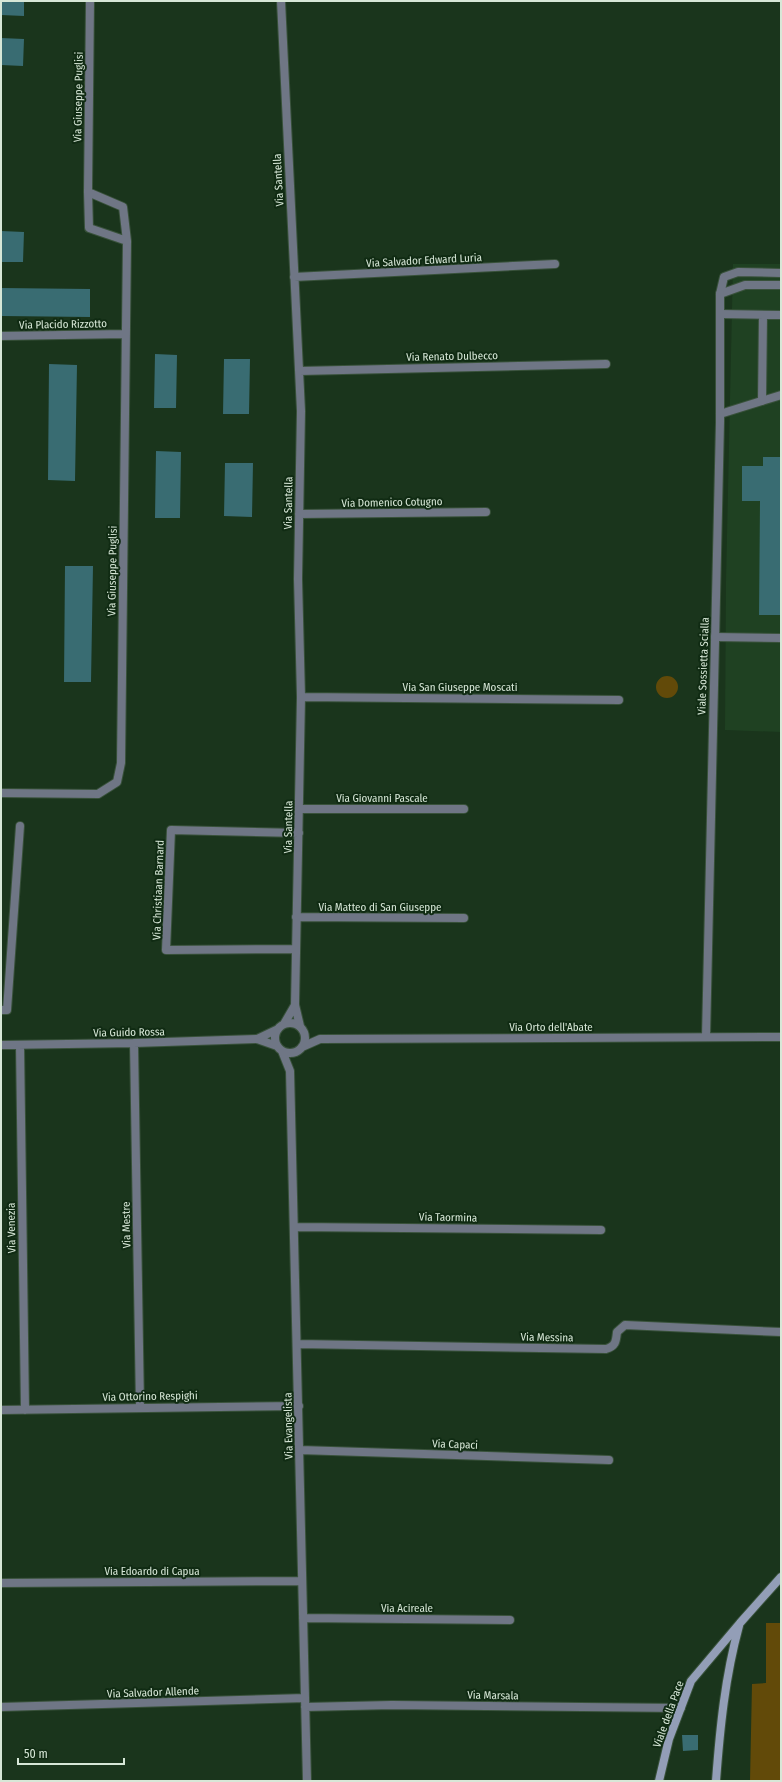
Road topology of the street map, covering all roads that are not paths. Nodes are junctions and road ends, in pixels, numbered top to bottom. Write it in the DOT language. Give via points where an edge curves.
graph roads {
  1 [pos="90,1"];
  2 [pos="281,1"];
  3 [pos="88,192"];
  4 [pos="127,240"];
  5 [pos="556,264"];
  6 [pos="781,273"];
  7 [pos="294,277"];
  8 [pos="781,285"];
  9 [pos="720,294"];
  10 [pos="720,314"];
  11 [pos="763,315"];
  12 [pos="781,315"];
  13 [pos="126,334"];
  14 [pos="1,336"];
  15 [pos="606,364"];
  16 [pos="299,370"];
  17 [pos="781,396"];
  18 [pos="762,401"];
  19 [pos="720,414"];
  20 [pos="486,512"];
  21 [pos="299,514"];
  22 [pos="715,637"];
  23 [pos="781,638"];
  24 [pos="301,697"];
  25 [pos="619,700"];
  26 [pos="1,793"];
  27 [pos="299,809"];
  28 [pos="464,809"];
  29 [pos="20,826"];
  30 [pos="299,833"];
  31 [pos="296,917"];
  32 [pos="464,918"];
  33 [pos="296,949"];
  34 [pos="295,1005"];
  35 [pos="1,1010"];
  36 [pos="281,1026"];
  37 [pos="302,1028"];
  38 [pos="706,1037"];
  39 [pos="781,1037"];
  40 [pos="257,1039"];
  41 [pos="320,1039"];
  42 [pos="134,1043"];
  43 [pos="1,1045"];
  44 [pos="20,1045"];
  45 [pos="280,1049"];
  46 [pos="300,1049"];
  47 [pos="290,1071"];
  48 [pos="295,1227"];
  49 [pos="601,1230"];
  50 [pos="781,1332"];
  51 [pos="298,1344"];
  52 [pos="299,1406"];
  53 [pos="140,1407"];
  54 [pos="1,1410"];
  55 [pos="25,1410"];
  56 [pos="300,1450"];
  57 [pos="609,1460"];
  58 [pos="781,1577"];
  59 [pos="302,1581"];
  60 [pos="1,1583"];
  61 [pos="303,1618"];
  62 [pos="510,1620"];
  63 [pos="740,1623"];
  64 [pos="305,1698"];
  65 [pos="1,1707"];
  66 [pos="305,1707"];
  67 [pos="681,1708"];
  68 [pos="307,1781"];
  69 [pos="659,1781"];
  70 [pos="716,1781"];
  1 -- 3 [label="street, Via Giuseppe Puglisi"];
  2 -- 7 [label="street, Via Santella"];
  3 -- 4 [label="street, Via Giuseppe Puglisi" via="124,207"];
  3 -- 4 [label="street, Via Giuseppe Puglisi" via="89,228"];
  4 -- 13 [label="street, Via Giuseppe Puglisi"];
  5 -- 7 [label="street, Via Salvador Edward Luria"];
  6 -- 9 [label="street, Viale Sossietta Scialla" via="738,272 724,277"];
  7 -- 16 [label="street, Via Santella"];
  8 -- 9 [label="street" via="745,285"];
  9 -- 10 [label="street, Viale Sossietta Scialla"];
  10 -- 11 [label="street"];
  10 -- 19 [label="street, Viale Sossietta Scialla"];
  11 -- 12 [label="street"];
  11 -- 18 [label="street"];
  13 -- 14 [label="street, Via Placido Rizzotto"];
  13 -- 26 [label="street, Via Giuseppe Puglisi" via="121,763 117,782 98,794"];
  15 -- 16 [label="street, Via Renato Dulbecco"];
  16 -- 21 [label="street, Via Santella"];
  17 -- 18 [label="street"];
  18 -- 19 [label="street"];
  19 -- 22 [label="street, Viale Sossietta Scialla"];
  20 -- 21 [label="street, Via Domenico Cotugno"];
  21 -- 24 [label="street, Via Santella"];
  22 -- 23 [label="street"];
  22 -- 38 [label="street, Viale Sossietta Scialla"];
  24 -- 25 [label="street, Via San Giuseppe Moscati"];
  24 -- 27 [label="street, Via Santella"];
  27 -- 28 [label="street, Via Giovanni Pascale"];
  27 -- 30 [label="street, Via Santella"];
  29 -- 35 [label="street" via="7,1010"];
  30 -- 31 [label="street, Via Santella"];
  30 -- 33 [label="street, Via Christiaan Barnard" via="171,830 166,950"];
  31 -- 32 [label="street, Via Matteo di San Giuseppe"];
  31 -- 33 [label="street, Via Santella"];
  33 -- 34 [label="street, Via Santella"];
  34 -- 36 [label="street, Via Santella"];
  34 -- 37 [label="street, Via Santella"];
  36 -- 37 [label="street" via="292,1023"];
  36 -- 40 [label="street, Via Guido Rossa"];
  36 -- 45 [label="street" via="275,1039"];
  37 -- 41 [label="street, Via Orto dell'Abate"];
  37 -- 46 [label="street" via="305,1039"];
  38 -- 39 [label="street, Via Orto dell'Abate"];
  38 -- 41 [label="street, Via Orto dell'Abate"];
  40 -- 42 [label="street, Via Guido Rossa"];
  40 -- 45 [label="street, Via Guido Rossa"];
  41 -- 46 [label="street, Via Orto dell'Abate"];
  42 -- 44 [label="street, Via Guido Rossa"];
  42 -- 53 [label="street, Via Mestre"];
  43 -- 44 [label="street, Via Guido Rossa"];
  44 -- 55 [label="street, Via Venezia"];
  45 -- 46 [label="street" via="287,1053"];
  45 -- 47 [label="street, Via Evangelista"];
  46 -- 47 [label="street, Via Evangelista"];
  47 -- 48 [label="street, Via Evangelista"];
  48 -- 49 [label="street, Via Taormina"];
  48 -- 51 [label="street, Via Evangelista"];
  50 -- 51 [label="street, Via Messina" via="625,1325 617,1332 616,1343 606,1349"];
  51 -- 52 [label="street, Via Evangelista"];
  52 -- 53 [label="street, Via Ottorino Respighi"];
  52 -- 56 [label="street, Via Evangelista"];
  53 -- 55 [label="street, Via Ottorino Respighi"];
  54 -- 55 [label="street, Via Ottorino Respighi"];
  56 -- 57 [label="street, Via Capaci"];
  56 -- 59 [label="street, Via Evangelista"];
  58 -- 63 [label="street, Viale della Pace"];
  59 -- 60 [label="street, Via Edoardo di Capua"];
  59 -- 61 [label="street, Via Evangelista"];
  61 -- 62 [label="street, Via Acireale"];
  61 -- 64 [label="street, Via Evangelista"];
  63 -- 67 [label="street, Viale della Pace" via="691,1681"];
  63 -- 70 [label="street, Viale della Pace" via="730,1657 721,1716"];
  64 -- 65 [label="street, Via Salvador Allende"];
  64 -- 66 [label="street, Via Evangelista"];
  66 -- 67 [label="street, Via Marsala" via="400,1705"];
  66 -- 68 [label="street, Via Evangelista"];
  67 -- 69 [label="street, Viale della Pace" via="669,1739"];
}
